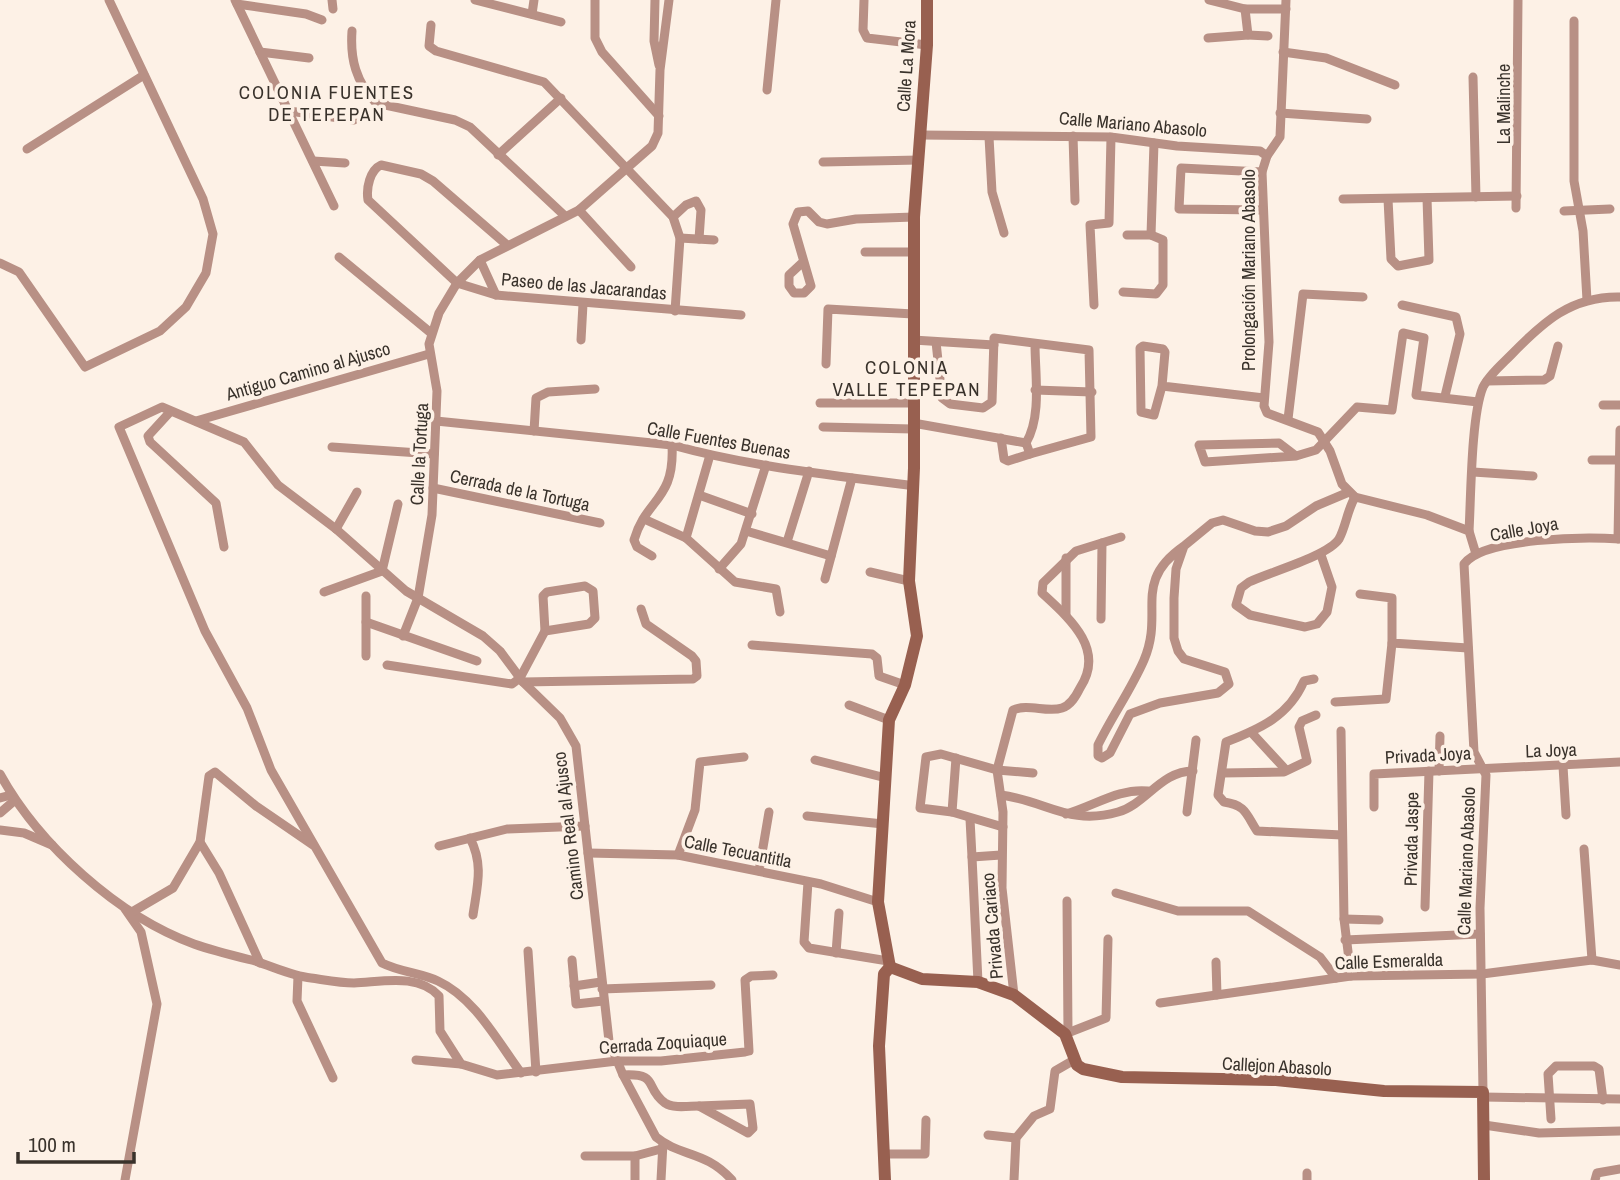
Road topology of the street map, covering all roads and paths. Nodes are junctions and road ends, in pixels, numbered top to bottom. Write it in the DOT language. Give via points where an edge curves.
graph roads {
  1 [pos="109,0"];
  2 [pos="475,0"];
  3 [pos="534,0"];
  4 [pos="595,0"];
  5 [pos="655,0"];
  6 [pos="669,0"];
  7 [pos="776,0"];
  8 [pos="864,0"];
  9 [pos="927,0"];
  10 [pos="1209,0"];
  11 [pos="1518,0"];
  12 [pos="236,2"];
  13 [pos="1286,4"];
  14 [pos="283,5"];
  15 [pos="1245,9"];
  16 [pos="532,14"];
  17 [pos="322,20"];
  18 [pos="1574,21"];
  19 [pos="561,22"];
  20 [pos="431,25"];
  21 [pos="352,31"];
  22 [pos="1248,35"];
  23 [pos="1268,36"];
  24 [pos="1208,37"];
  25 [pos="927,45"];
  26 [pos="260,52"];
  27 [pos="1283,52"];
  28 [pos="309,58"];
  29 [pos="660,70"];
  30 [pos="145,75"];
  31 [pos="1473,77"];
  32 [pos="1395,85"];
  33 [pos="767,90"];
  34 [pos="561,98"];
  35 [pos="289,111"];
  36 [pos="1280,113"];
  37 [pos="659,116"];
  38 [pos="1367,119"];
  39 [pos="354,120"];
  40 [pos="920,135"];
  41 [pos="989,136"];
  42 [pos="1073,136"];
  43 [pos="1111,137"];
  44 [pos="1154,143"];
  45 [pos="27,149"];
  46 [pos="1263,154"];
  47 [pos="498,155"];
  48 [pos="919,160"];
  49 [pos="313,161"];
  50 [pos="823,162"];
  51 [pos="345,163"];
  52 [pos="628,168"];
  53 [pos="1262,172"];
  54 [pos="1517,196"];
  55 [pos="1476,197"];
  56 [pos="1427,198"];
  57 [pos="1343,199"];
  58 [pos="1388,199"];
  59 [pos="1075,201"];
  60 [pos="334,206"];
  61 [pos="1516,208"];
  62 [pos="1610,209"];
  63 [pos="579,210"];
  64 [pos="1263,211"];
  65 [pos="1564,211"];
  66 [pos="1579,211"];
  67 [pos="565,216"];
  68 [pos="673,217"];
  69 [pos="914,217"];
  70 [pos="1004,233"];
  71 [pos="1127,235"];
  72 [pos="1151,235"];
  73 [pos="680,238"];
  74 [pos="699,239"];
  75 [pos="714,240"];
  76 [pos="507,245"];
  77 [pos="914,252"];
  78 [pos="865,253"];
  79 [pos="339,257"];
  80 [pos="480,260"];
  81 [pos="803,262"];
  82 [pos="0,263"];
  83 [pos="631,267"];
  84 [pos="457,283"];
  85 [pos="1123,292"];
  86 [pos="496,295"];
  87 [pos="1363,297"];
  88 [pos="1620,297"];
  89 [pos="1587,300"];
  90 [pos="583,303"];
  91 [pos="1094,305"];
  92 [pos="1402,305"];
  93 [pos="676,311"];
  94 [pos="913,314"];
  95 [pos="741,315"];
  96 [pos="431,333"];
  97 [pos="581,340"];
  98 [pos="914,340"];
  99 [pos="936,342"];
  100 [pos="1035,344"];
  101 [pos="994,345"];
  102 [pos="1558,346"];
  103 [pos="429,354"];
  104 [pos="826,364"];
  105 [pos="1487,381"];
  106 [pos="1162,386"];
  107 [pos="595,389"];
  108 [pos="1035,390"];
  109 [pos="1092,392"];
  110 [pos="1445,396"];
  111 [pos="1264,398"];
  112 [pos="1478,402"];
  113 [pos="820,403"];
  114 [pos="914,403"];
  115 [pos="1603,405"];
  116 [pos="1620,405"];
  117 [pos="166,409"];
  118 [pos="1289,419"];
  119 [pos="196,421"];
  120 [pos="436,421"];
  121 [pos="913,426"];
  122 [pos="823,427"];
  123 [pos="1620,430"];
  124 [pos="534,431"];
  125 [pos="1001,438"];
  126 [pos="1325,440"];
  127 [pos="1026,443"];
  128 [pos="672,444"];
  129 [pos="332,447"];
  130 [pos="434,454"];
  131 [pos="1030,454"];
  132 [pos="710,456"];
  133 [pos="1296,456"];
  134 [pos="1592,460"];
  135 [pos="1620,460"];
  136 [pos="766,465"];
  137 [pos="809,471"];
  138 [pos="1473,472"];
  139 [pos="1533,476"];
  140 [pos="852,478"];
  141 [pos="914,485"];
  142 [pos="433,488"];
  143 [pos="357,492"];
  144 [pos="1352,494"];
  145 [pos="699,495"];
  146 [pos="398,504"];
  147 [pos="752,514"];
  148 [pos="644,519"];
  149 [pos="600,523"];
  150 [pos="336,528"];
  151 [pos="746,531"];
  152 [pos="1469,531"];
  153 [pos="1121,537"];
  154 [pos="686,538"];
  155 [pos="1619,539"];
  156 [pos="787,542"];
  157 [pos="1102,543"];
  158 [pos="1184,545"];
  159 [pos="224,547"];
  160 [pos="1476,554"];
  161 [pos="652,555"];
  162 [pos="1321,555"];
  163 [pos="831,556"];
  164 [pos="1066,558"];
  165 [pos="719,569"];
  166 [pos="382,571"];
  167 [pos="870,572"];
  168 [pos="825,579"];
  169 [pos="909,581"];
  170 [pos="324,592"];
  171 [pos="1360,594"];
  172 [pos="366,596"];
  173 [pos="418,598"];
  174 [pos="640,609"];
  175 [pos="779,612"];
  176 [pos="1066,615"];
  177 [pos="1101,619"];
  178 [pos="366,622"];
  179 [pos="545,631"];
  180 [pos="402,636"];
  181 [pos="1392,643"];
  182 [pos="752,645"];
  183 [pos="1468,648"];
  184 [pos="366,656"];
  185 [pos="477,661"];
  186 [pos="387,666"];
  187 [pos="1314,679"];
  188 [pos="521,680"];
  189 [pos="905,685"];
  190 [pos="1335,702"];
  191 [pos="849,705"];
  192 [pos="1316,715"];
  193 [pos="889,720"];
  194 [pos="1341,732"];
  195 [pos="1251,733"];
  196 [pos="1440,736"];
  197 [pos="1196,740"];
  198 [pos="744,757"];
  199 [pos="956,758"];
  200 [pos="815,760"];
  201 [pos="1620,762"];
  202 [pos="1563,766"];
  203 [pos="1483,768"];
  204 [pos="997,770"];
  205 [pos="1286,770"];
  206 [pos="1192,771"];
  207 [pos="1434,771"];
  208 [pos="1033,772"];
  209 [pos="1222,773"];
  210 [pos="0,774"];
  211 [pos="886,778"];
  212 [pos="1147,791"];
  213 [pos="1001,795"];
  214 [pos="13,797"];
  215 [pos="0,798"];
  216 [pos="1374,807"];
  217 [pos="769,812"];
  218 [pos="1187,812"];
  219 [pos="0,813"];
  220 [pos="952,813"];
  221 [pos="1063,815"];
  222 [pos="1566,815"];
  223 [pos="807,816"];
  224 [pos="970,819"];
  225 [pos="883,824"];
  226 [pos="585,826"];
  227 [pos="1003,827"];
  228 [pos="0,830"];
  229 [pos="1342,835"];
  230 [pos="470,838"];
  231 [pos="200,842"];
  232 [pos="55,846"];
  233 [pos="314,846"];
  234 [pos="439,846"];
  235 [pos="1584,849"];
  236 [pos="588,853"];
  237 [pos="678,855"];
  238 [pos="1002,855"];
  239 [pos="972,857"];
  240 [pos="759,872"];
  241 [pos="808,881"];
  242 [pos="1116,893"];
  243 [pos="1067,901"];
  244 [pos="878,902"];
  245 [pos="1425,907"];
  246 [pos="128,910"];
  247 [pos="839,913"];
  248 [pos="473,915"];
  249 [pos="1344,919"];
  250 [pos="1379,920"];
  251 [pos="1480,934"];
  252 [pos="1108,939"];
  253 [pos="1345,940"];
  254 [pos="528,951"];
  255 [pos="836,953"];
  256 [pos="572,960"];
  257 [pos="1592,960"];
  258 [pos="1216,962"];
  259 [pos="260,963"];
  260 [pos="889,964"];
  261 [pos="1620,965"];
  262 [pos="1482,974"];
  263 [pos="774,975"];
  264 [pos="298,976"];
  265 [pos="1352,976"];
  266 [pos="1336,978"];
  267 [pos="978,982"];
  268 [pos="602,985"];
  269 [pos="711,985"];
  270 [pos="574,986"];
  271 [pos="1014,995"];
  272 [pos="1217,995"];
  273 [pos="603,1001"];
  274 [pos="1160,1003"];
  275 [pos="1066,1034"];
  276 [pos="416,1060"];
  277 [pos="617,1060"];
  278 [pos="1074,1060"];
  279 [pos="461,1064"];
  280 [pos="536,1072"];
  281 [pos="521,1073"];
  282 [pos="623,1075"];
  283 [pos="333,1078"];
  284 [pos="1483,1095"];
  285 [pos="1549,1099"];
  286 [pos="1620,1099"];
  287 [pos="1603,1100"];
  288 [pos="699,1106"];
  289 [pos="1551,1119"];
  290 [pos="926,1120"];
  291 [pos="1484,1125"];
  292 [pos="1620,1131"];
  293 [pos="988,1135"];
  294 [pos="1016,1138"];
  295 [pos="662,1146"];
  296 [pos="885,1154"];
  297 [pos="585,1156"];
  298 [pos="635,1156"];
  299 [pos="1620,1169"];
  300 [pos="125,1180"];
  301 [pos="635,1180"];
  302 [pos="661,1180"];
  303 [pos="732,1180"];
  304 [pos="885,1180"];
  305 [pos="1014,1180"];
  306 [pos="1484,1180"];
  307 [pos="1595,1180"];
  1 -- 30 [label="street"];
  2 -- 16 [label="street"];
  3 -- 16 [label="street"];
  4 -- 37 [label="street" via="595,38 602,52"];
  5 -- 29 [label="street" via="654,41"];
  6 -- 29 [label="street"];
  7 -- 33 [label="street"];
  8 -- 25 [label="street" via="867,38"];
  9 -- 25 [label="street, Calle La Mora"];
  10 -- 15 [label="street"];
  11 -- 54 [label="street, La Malinche"];
  12 -- 14 [label="street"];
  12 -- 26 [label="street"];
  13 -- 15 [label="street"];
  13 -- 27 [label="street, Prolongación Mariano Abasolo"];
  14 -- 17 [label="street"];
  15 -- 22 [label="street"];
  16 -- 19 [label="street"];
  18 -- 66 [label="street" via="1574,181"];
  20 -- 34 [label="street, Paseo de las Jacarandas" via="429,46 436,51 527,75 544,82"];
  21 -- 47 [label="street" via="353,65 376,103 455,120 470,127"];
  22 -- 23 [label="street"];
  22 -- 24 [label="street"];
  25 -- 40 [label="street, Calle La Mora"];
  26 -- 28 [label="street"];
  26 -- 35 [label="street"];
  27 -- 32 [label="street" via="1326,58"];
  27 -- 36 [label="street, Prolongación Mariano Abasolo"];
  29 -- 37 [label="street, Calle la Tortuga"];
  30 -- 45 [label="street"];
  30 -- 82 [label="street" via="202,199 213,234 206,273 186,307 160,331 85,367 19,272"];
  31 -- 55 [label="street"];
  34 -- 47 [label="street"];
  34 -- 52 [label="street, Paseo de las Jacarandas"];
  35 -- 39 [label="street"];
  35 -- 49 [label="street"];
  36 -- 38 [label="street"];
  36 -- 46 [label="street, Prolongación Mariano Abasolo" via="1280,136"];
  37 -- 52 [label="street, Calle la Tortuga" via="652,146"];
  40 -- 41 [label="street, Calle Mariano Abasolo"];
  40 -- 48 [label="street"];
  41 -- 42 [label="street, Calle Mariano Abasolo"];
  41 -- 70 [label="street" via="992,192"];
  42 -- 43 [label="street, Calle Mariano Abasolo"];
  42 -- 59 [label="street"];
  43 -- 44 [label="street, Calle Mariano Abasolo"];
  43 -- 91 [label="street" via="1108,223 1090,225"];
  44 -- 46 [label="street, Calle Mariano Abasolo"];
  44 -- 72 [label="street"];
  46 -- 53 [label="street, Prolongación Mariano Abasolo"];
  47 -- 67 [label="street"];
  48 -- 50 [label="street"];
  48 -- 69 [label="street"];
  49 -- 51 [label="street"];
  49 -- 60 [label="street"];
  52 -- 63 [label="street, Calle la Tortuga"];
  52 -- 68 [label="street, Paseo de las Jacarandas"];
  53 -- 64 [label="street, Prolongación Mariano Abasolo"];
  53 -- 64 [label="street" via="1181,168 1179,209"];
  54 -- 55 [label="street"];
  54 -- 61 [label="street, La Malinche"];
  55 -- 56 [label="street"];
  56 -- 58 [label="street"];
  56 -- 58 [label="street" via="1429,260 1398,266 1391,260"];
  57 -- 58 [label="street"];
  62 -- 66 [label="street"];
  63 -- 67 [label="street, Calle la Tortuga"];
  63 -- 83 [label="street"];
  64 -- 111 [label="street, Prolongación Mariano Abasolo" via="1269,342"];
  65 -- 66 [label="street"];
  66 -- 89 [label="street"];
  67 -- 76 [label="street, Calle la Tortuga"];
  68 -- 73 [label="street, Paseo de las Jacarandas"];
  68 -- 74 [label="street" via="691,202 700,204"];
  69 -- 77 [label="street"];
  69 -- 81 [label="street" via="827,224 808,211 797,212 793,224"];
  71 -- 72 [label="street"];
  72 -- 85 [label="street" via="1160,237 1164,248 1161,291"];
  73 -- 74 [label="street"];
  73 -- 93 [label="street, Paseo de las Jacarandas"];
  74 -- 75 [label="street"];
  76 -- 80 [label="street, Calle la Tortuga"];
  76 -- 84 [label="street" via="433,181 396,168 376,167 368,200"];
  77 -- 78 [label="street"];
  77 -- 94 [label="street"];
  79 -- 96 [label="street"];
  80 -- 84 [label="street, Calle la Tortuga"];
  80 -- 86 [label="street"];
  84 -- 86 [label="street, Paseo de las Jacarandas"];
  84 -- 96 [label="street, Calle la Tortuga"];
  86 -- 90 [label="street, Paseo de las Jacarandas"];
  87 -- 118 [label="street" via="1303,295"];
  88 -- 89 [label="street"];
  89 -- 105 [label="street" via="1545,320"];
  90 -- 93 [label="street, Paseo de las Jacarandas"];
  90 -- 97 [label="street"];
  92 -- 110 [label="street" via="1456,317 1460,334"];
  93 -- 95 [label="street"];
  94 -- 98 [label="street"];
  94 -- 104 [label="street" via="828,309"];
  96 -- 103 [label="street, Calle la Tortuga"];
  98 -- 99 [label="street"];
  98 -- 114 [label="street"];
  99 -- 101 [label="street"];
  99 -- 101 [label="street" via="942,398 950,404 983,408 992,402"];
  100 -- 101 [label="street" via="994,338"];
  100 -- 108 [label="street"];
  100 -- 109 [label="street" via="1089,349"];
  102 -- 105 [label="street" via="1545,380"];
  103 -- 119 [label="street, Antiguo Camino al Ajusco"];
  103 -- 120 [label="street, Calle la Tortuga" via="436,376"];
  105 -- 112 [label="street"];
  106 -- 106 [label="street" via="1165,352 1143,346 1140,412 1154,415"];
  106 -- 111 [label="street"];
  107 -- 124 [label="street" via="548,392 536,398"];
  108 -- 109 [label="street"];
  108 -- 127 [label="street" via="1032,433"];
  109 -- 131 [label="street" via="1091,438"];
  110 -- 112 [label="street"];
  110 -- 126 [label="street" via="1416,395 1424,338 1403,334 1392,410 1357,407"];
  111 -- 118 [label="street" via="1267,413"];
  112 -- 138 [label="street"];
  113 -- 114 [label="street"];
  114 -- 121 [label="street"];
  115 -- 116 [label="street"];
  117 -- 119 [label="street, Camino Real al Ajusco"];
  117 -- 159 [label="street" via="148,436 149,442 216,503"];
  117 -- 233 [label="street" via="119,427 205,631 247,708 271,770"];
  118 -- 126 [label="street"];
  119 -- 150 [label="street, Camino Real al Ajusco" via="244,442 278,485"];
  120 -- 124 [label="street, Calle Fuentes Buenas"];
  120 -- 130 [label="street, Calle la Tortuga"];
  121 -- 122 [label="street"];
  121 -- 125 [label="street"];
  121 -- 141 [label="street"];
  123 -- 135 [label="street"];
  124 -- 128 [label="street, Calle Fuentes Buenas"];
  125 -- 127 [label="street"];
  125 -- 131 [label="street" via="1003,459"];
  126 -- 133 [label="street" via="1316,450"];
  126 -- 144 [label="street" via="1342,484"];
  127 -- 131 [label="street"];
  128 -- 132 [label="street, Calle Fuentes Buenas"];
  128 -- 148 [label="street" via="667,487"];
  129 -- 130 [label="street"];
  130 -- 142 [label="street, Calle la Tortuga"];
  132 -- 136 [label="street, Calle Fuentes Buenas"];
  132 -- 145 [label="street"];
  133 -- 133 [label="street" via="1205,462 1199,445 1279,443"];
  134 -- 135 [label="street"];
  135 -- 155 [label="street"];
  136 -- 137 [label="street, Calle Fuentes Buenas"];
  136 -- 147 [label="street"];
  137 -- 140 [label="street, Calle Fuentes Buenas"];
  137 -- 156 [label="street"];
  138 -- 139 [label="street"];
  138 -- 152 [label="street"];
  140 -- 141 [label="street, Calle Fuentes Buenas"];
  140 -- 163 [label="street"];
  141 -- 169 [label="street"];
  142 -- 149 [label="street, Cerrada de la Tortuga"];
  142 -- 173 [label="street, Calle la Tortuga"];
  143 -- 150 [label="street"];
  144 -- 152 [label="street"];
  144 -- 158 [label="street" via="1316,506 1268,532 1223,520 1212,523"];
  144 -- 162 [label="street" via="1340,537"];
  145 -- 147 [label="street"];
  145 -- 154 [label="street"];
  146 -- 166 [label="street"];
  147 -- 151 [label="street"];
  148 -- 154 [label="street"];
  148 -- 161 [label="street" via="634,540"];
  150 -- 166 [label="street, Camino Real al Ajusco"];
  151 -- 156 [label="street"];
  151 -- 165 [label="street"];
  152 -- 160 [label="street"];
  153 -- 157 [label="street"];
  154 -- 165 [label="street"];
  155 -- 160 [label="street, Calle Joya" via="1549,538"];
  156 -- 163 [label="street"];
  157 -- 164 [label="street"];
  157 -- 177 [label="street"];
  158 -- 158 [label="street" via="1174,598 1178,651 1184,659 1225,672 1228,684 1218,693 1160,703 1130,714 1110,753 1102,758 1098,745 1150,641 1156,572"];
  160 -- 183 [label="street, Calle Mariano Abasolo" via="1464,564 1463,572"];
  162 -- 162 [label="street" via="1249,582 1241,588 1236,605 1250,615 1305,627 1317,624 1326,612 1332,587"];
  163 -- 168 [label="street"];
  164 -- 176 [label="street"];
  164 -- 176 [label="street" via="1040,588"];
  165 -- 175 [label="street" via="735,582 776,589"];
  166 -- 170 [label="street"];
  166 -- 173 [label="street, Camino Real al Ajusco"];
  167 -- 169 [label="street"];
  169 -- 189 [label="street" via="918,636"];
  171 -- 181 [label="street" via="1392,598"];
  172 -- 178 [label="street"];
  173 -- 180 [label="street, Calle la Tortuga"];
  173 -- 188 [label="street, Camino Real al Ajusco" via="483,636"];
  174 -- 188 [label="street" via="646,624 692,656 694,679"];
  176 -- 204 [label="street, Privada Cariaco" via="1081,632 1089,675 1071,701 1059,709 1013,709"];
  178 -- 180 [label="street"];
  178 -- 184 [label="street"];
  179 -- 179 [label="street" via="589,624 595,618 593,590 585,586 547,592 543,596"];
  179 -- 188 [label="street"];
  180 -- 185 [label="street"];
  181 -- 183 [label="street"];
  181 -- 190 [label="street" via="1386,699"];
  182 -- 189 [label="street" via="872,654 877,658 879,676"];
  183 -- 203 [label="street, Calle Mariano Abasolo" via="1474,752"];
  186 -- 188 [label="street" via="512,684"];
  187 -- 195 [label="street" via="1304,681 1279,718"];
  188 -- 226 [label="street, Camino Real al Ajusco" via="572,735"];
  189 -- 193 [label="street"];
  191 -- 193 [label="street"];
  192 -- 205 [label="street" via="1299,727 1307,761"];
  193 -- 211 [label="street"];
  194 -- 229 [label="street"];
  195 -- 205 [label="street"];
  195 -- 209 [label="street" via="1226,742"];
  196 -- 207 [label="street, Privada Jaspe"];
  197 -- 206 [label="street"];
  198 -- 237 [label="street" via="700,762 695,810"];
  199 -- 204 [label="street"];
  199 -- 220 [label="street"];
  199 -- 220 [label="street" via="926,757 920,808"];
  200 -- 211 [label="street"];
  201 -- 202 [label="street, La Joya"];
  202 -- 203 [label="street, La Joya"];
  202 -- 222 [label="street"];
  203 -- 207 [label="street, Privada Joya"];
  203 -- 251 [label="street, Calle Mariano Abasolo"];
  204 -- 208 [label="street"];
  204 -- 213 [label="street, Privada Cariaco"];
  205 -- 209 [label="street"];
  206 -- 212 [label="street" via="1175,774"];
  206 -- 218 [label="street"];
  207 -- 216 [label="street, Privada Joya" via="1374,774"];
  207 -- 245 [label="street, Privada Jaspe"];
  209 -- 229 [label="street" via="1219,799 1245,809 1257,831"];
  210 -- 214 [label="street"];
  211 -- 225 [label="street"];
  212 -- 221 [label="street" via="1120,793"];
  212 -- 221 [label="street" via="1142,800 1121,811 1083,818"];
  213 -- 221 [label="street" via="1036,802"];
  213 -- 227 [label="street, Privada Cariaco"];
  214 -- 215 [label="street"];
  214 -- 219 [label="street"];
  214 -- 232 [label="street"];
  217 -- 240 [label="street"];
  220 -- 224 [label="street"];
  223 -- 225 [label="street"];
  224 -- 227 [label="street"];
  224 -- 239 [label="street"];
  225 -- 244 [label="street"];
  226 -- 230 [label="street" via="507,829"];
  226 -- 236 [label="street, Camino Real al Ajusco"];
  227 -- 238 [label="street, Privada Cariaco"];
  228 -- 232 [label="street" via="24,833"];
  229 -- 249 [label="street"];
  230 -- 234 [label="street"];
  230 -- 248 [label="street" via="480,868"];
  231 -- 233 [label="street" via="209,776 215,772"];
  231 -- 246 [label="street" via="173,888"];
  231 -- 259 [label="street"];
  232 -- 246 [label="street"];
  233 -- 281 [label="street" via="382,963 402,973 436,980 457,993"];
  235 -- 257 [label="street"];
  236 -- 237 [label="street, Calle Tecuantitla"];
  236 -- 268 [label="street, Camino Real al Ajusco"];
  237 -- 240 [label="street, Calle Tecuantitla"];
  238 -- 239 [label="street, Privada Cariaco"];
  238 -- 271 [label="street, Privada Cariaco"];
  239 -- 267 [label="street, Privada Cariaco"];
  240 -- 241 [label="street, Calle Tecuantitla"];
  241 -- 244 [label="street, Calle Tecuantitla"];
  241 -- 255 [label="street" via="804,942 809,948"];
  242 -- 266 [label="street" via="1178,911 1248,911 1320,957"];
  243 -- 275 [label="street"];
  244 -- 260 [label="street"];
  246 -- 259 [label="street" via="192,943"];
  246 -- 300 [label="street" via="141,932 157,1004"];
  247 -- 255 [label="street"];
  249 -- 250 [label="street"];
  249 -- 253 [label="street"];
  251 -- 253 [label="street"];
  251 -- 262 [label="street, Calle Mariano Abasolo"];
  252 -- 275 [label="street" via="1107,1018"];
  253 -- 265 [label="street"];
  254 -- 280 [label="street"];
  255 -- 260 [label="street"];
  256 -- 270 [label="street"];
  257 -- 261 [label="street, Calle Esmeralda"];
  257 -- 262 [label="street, Calle Esmeralda"];
  258 -- 272 [label="street"];
  259 -- 264 [label="street"];
  260 -- 267 [label="street" via="922,979"];
  260 -- 296 [label="street" via="884,974 879,1046"];
  262 -- 265 [label="street, Calle Esmeralda"];
  262 -- 284 [label="street, Calle Mariano Abasolo"];
  263 -- 277 [label="street, Cerrada Zoquiaque" via="745,980 749,1051 662,1061"];
  264 -- 279 [label="street" via="353,983 386,978 430,986 439,996 440,1031"];
  264 -- 283 [label="street" via="297,1001"];
  265 -- 266 [label="street, Calle Esmeralda"];
  266 -- 272 [label="street, Calle Esmeralda"];
  267 -- 271 [label="street"];
  268 -- 269 [label="street"];
  268 -- 270 [label="street"];
  268 -- 273 [label="street, Camino Real al Ajusco"];
  270 -- 273 [label="street" via="576,1004"];
  271 -- 275 [label="street"];
  272 -- 274 [label="street, Calle Esmeralda"];
  273 -- 277 [label="street, Camino Real al Ajusco"];
  275 -- 278 [label="street"];
  276 -- 279 [label="street, Cerrada Zoquiaque"];
  277 -- 280 [label="street, Cerrada Zoquiaque"];
  277 -- 282 [label="street, Camino Real al Ajusco"];
  278 -- 284 [label="street, Callejon Abasolo" via="1083,1069 1141,1080 1276,1080"];
  278 -- 294 [label="street" via="1055,1071 1050,1109 1034,1116"];
  279 -- 281 [label="street, Cerrada Zoquiaque" via="497,1075"];
  280 -- 281 [label="street, Cerrada Zoquiaque"];
  282 -- 288 [label="street" via="644,1075 665,1103"];
  282 -- 295 [label="street, Camino Real al Ajusco"];
  284 -- 285 [label="street"];
  284 -- 291 [label="street, Calle Mariano Abasolo"];
  285 -- 287 [label="street"];
  285 -- 287 [label="street" via="1551,1069 1594,1066 1602,1072"];
  285 -- 289 [label="street"];
  286 -- 287 [label="street"];
  288 -- 288 [label="street" via="750,1104 752,1131 745,1132"];
  290 -- 296 [label="street" via="925,1154"];
  291 -- 292 [label="street" via="1539,1133"];
  291 -- 306 [label="street, Calle Mariano Abasolo"];
  293 -- 294 [label="street"];
  294 -- 305 [label="street"];
  295 -- 298 [label="street"];
  295 -- 302 [label="street"];
  295 -- 303 [label="street" via="707,1158"];
  296 -- 304 [label="street"];
  297 -- 298 [label="street"];
  298 -- 301 [label="street"];
  299 -- 307 [label="street" via="1597,1173"];
}
